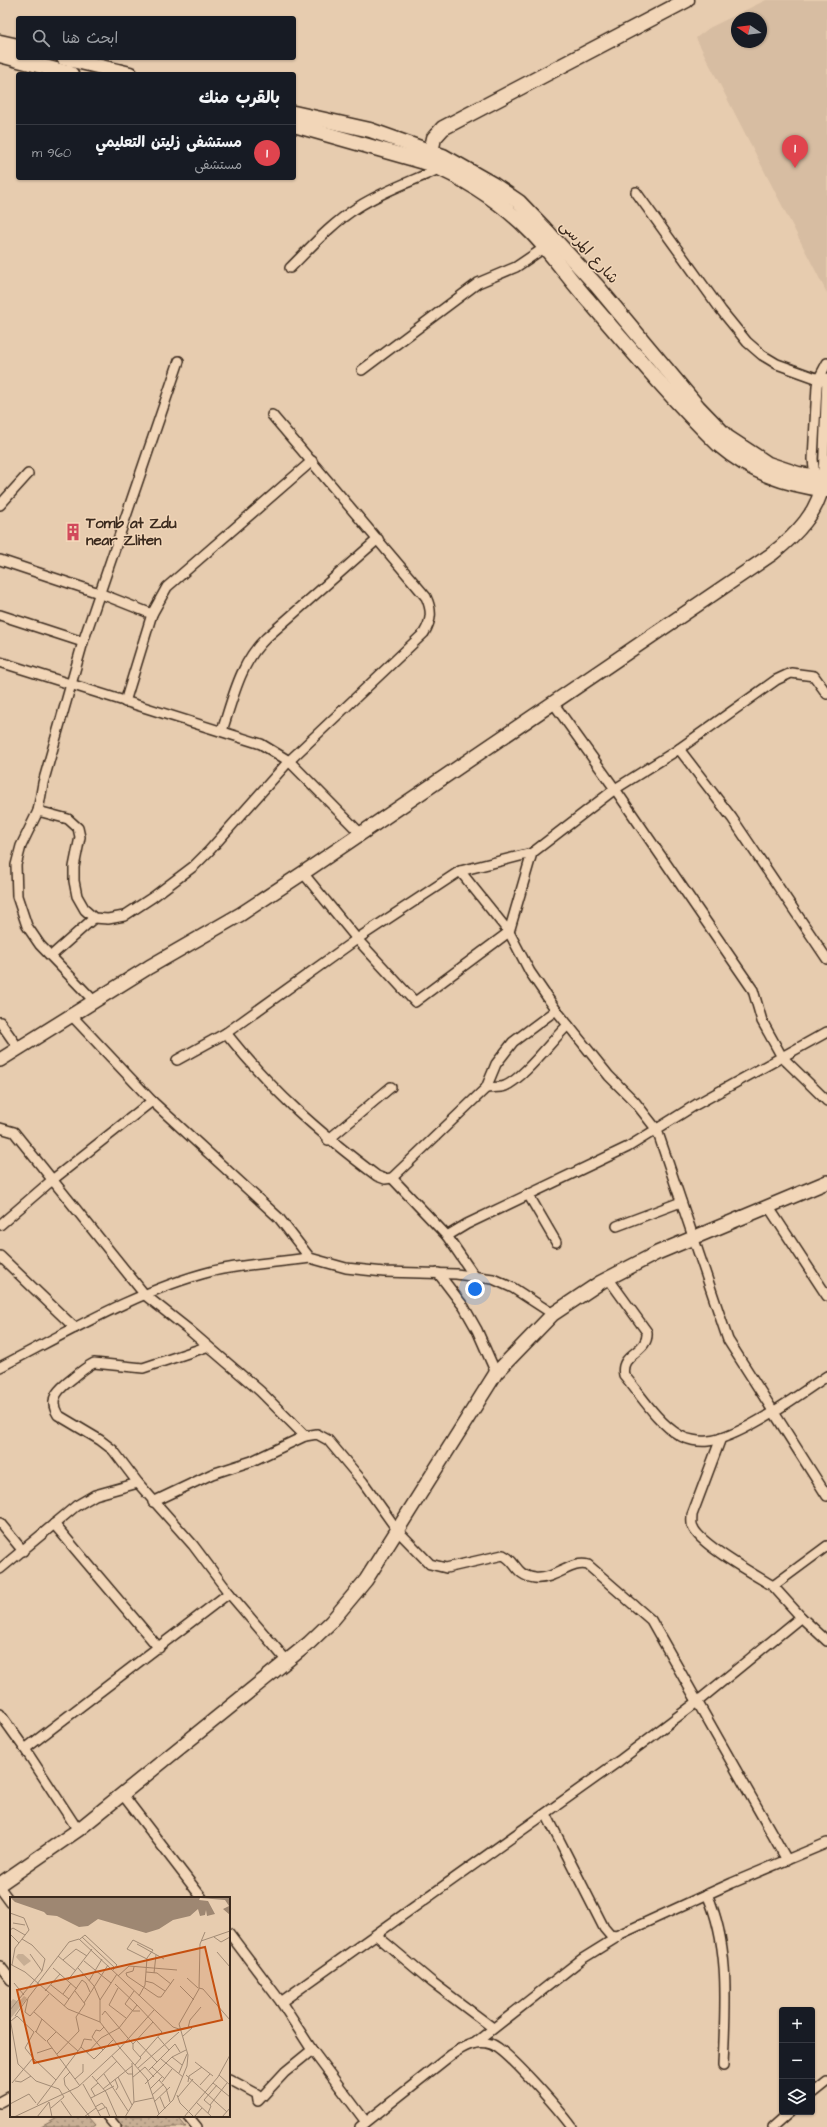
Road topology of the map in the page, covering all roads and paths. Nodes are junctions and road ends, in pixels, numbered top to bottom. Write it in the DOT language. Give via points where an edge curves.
graph roads {
  1 [pos="687,0"];
  2 [pos="0,42"];
  3 [pos="16,46"];
  4 [pos="0,55"];
  5 [pos="16,59"];
  6 [pos="19,60"];
  7 [pos="72,60"];
  8 [pos="64,72"];
  9 [pos="122,72"];
  10 [pos="296,113"];
  11 [pos="296,125"];
  12 [pos="445,128"];
  13 [pos="402,142"];
  14 [pos="429,157"];
  15 [pos="445,163"];
  16 [pos="636,192"];
  17 [pos="544,248"];
  18 [pos="290,268"];
  19 [pos="179,361"];
  20 [pos="827,364"];
  21 [pos="362,370"];
  22 [pos="822,381"];
  23 [pos="272,415"];
  24 [pos="312,461"];
  25 [pos="28,474"];
  26 [pos="822,486"];
  27 [pos="0,505"];
  28 [pos="378,539"];
  29 [pos="0,560"];
  30 [pos="99,594"];
  31 [pos="152,614"];
  32 [pos="0,615"];
  33 [pos="83,642"];
  34 [pos="0,662"];
  35 [pos="71,686"];
  36 [pos="827,694"];
  37 [pos="125,702"];
  38 [pos="554,704"];
  39 [pos="222,731"];
  40 [pos="680,749"];
  41 [pos="288,761"];
  42 [pos="615,789"];
  43 [pos="38,811"];
  44 [pos="361,834"];
  45 [pos="532,853"];
  46 [pos="460,871"];
  47 [pos="303,873"];
  48 [pos="94,918"];
  49 [pos="509,932"];
  50 [pos="357,939"];
  51 [pos="51,956"];
  52 [pos="827,959"];
  53 [pos="95,1002"];
  54 [pos="556,1010"];
  55 [pos="72,1016"];
  56 [pos="0,1022"];
  57 [pos="568,1025"];
  58 [pos="827,1032"];
  59 [pos="226,1033"];
  60 [pos="19,1049"];
  61 [pos="782,1057"];
  62 [pos="0,1060"];
  63 [pos="177,1060"];
  64 [pos="390,1087"];
  65 [pos="486,1088"];
  66 [pos="152,1101"];
  67 [pos="827,1101"];
  68 [pos="0,1128"];
  69 [pos="657,1130"];
  70 [pos="328,1140"];
  71 [pos="392,1178"];
  72 [pos="51,1181"];
  73 [pos="827,1182"];
  74 [pos="528,1194"];
  75 [pos="681,1202"];
  76 [pos="768,1206"];
  77 [pos="0,1225"];
  78 [pos="616,1226"];
  79 [pos="447,1236"];
  80 [pos="693,1238"];
  81 [pos="556,1242"];
  82 [pos="0,1256"];
  83 [pos="310,1258"];
  84 [pos="438,1273"];
  85 [pos="475,1277"];
  86 [pos="608,1278"];
  87 [pos="144,1295"];
  88 [pos="827,1296"];
  89 [pos="553,1314"];
  90 [pos="75,1328"];
  91 [pos="206,1347"];
  92 [pos="0,1368"];
  93 [pos="496,1373"];
  94 [pos="827,1376"];
  95 [pos="773,1411"];
  96 [pos="305,1436"];
  97 [pos="720,1438"];
  98 [pos="138,1484"];
  99 [pos="827,1496"];
  100 [pos="153,1502"];
  101 [pos="0,1523"];
  102 [pos="54,1524"];
  103 [pos="398,1531"];
  104 [pos="827,1546"];
  105 [pos="23,1551"];
  106 [pos="0,1569"];
  107 [pos="773,1586"];
  108 [pos="229,1593"];
  109 [pos="800,1617"];
  110 [pos="827,1641"];
  111 [pos="159,1648"];
  112 [pos="287,1661"];
  113 [pos="697,1702"];
  114 [pos="0,1714"];
  115 [pos="26,1748"];
  116 [pos="123,1794"];
  117 [pos="546,1814"];
  118 [pos="78,1830"];
  119 [pos="827,1843"];
  120 [pos="787,1860"];
  121 [pos="0,1884"];
  122 [pos="0,1888"];
  123 [pos="707,1894"];
  124 [pos="201,1897"];
  125 [pos="10,1902"];
  126 [pos="230,1934"];
  127 [pos="376,1935"];
  128 [pos="619,1936"];
  129 [pos="0,1966"];
  130 [pos="10,1979"];
  131 [pos="281,2002"];
  132 [pos="493,2028"];
  133 [pos="475,2043"];
  134 [pos="312,2050"];
  135 [pos="723,2066"];
  136 [pos="230,2080"];
  137 [pos="827,2082"];
  138 [pos="815,2092"];
  139 [pos="10,2097"];
  140 [pos="0,2102"];
  141 [pos="786,2115"];
  142 [pos="108,2117"];
  143 [pos="189,2117"];
  144 [pos="363,2124"];
  145 [pos="116,2127"];
  146 [pos="197,2127"];
  147 [pos="572,2127"];
  148 [pos="772,2127"];
  1 -- 12 [label="main road"];
  2 -- 3 [label="main road"];
  4 -- 5 [label="main road"];
  6 -- 8 [label="main road"];
  7 -- 9 [label="main road"];
  10 -- 13 [label="main road, شارع المرسى" via="370,130"];
  11 -- 14 [label="main road, شارع المرسى"];
  12 -- 13 [label="main road" via="425,137"];
  12 -- 14 [label="main road" via="434,138"];
  12 -- 15 [label="main road" via="438,139"];
  13 -- 14 [label="main road, شارع المرسى"];
  14 -- 15 [label="main road, شارع المرسى"];
  15 -- 17 [label="main road, شارع المرسى" via="512,215"];
  15 -- 18 [label="street" via="358,207 334,225"];
  15 -- 26 [label="main road, شارع المرسى" via="494,185 519,202 727,437 768,464"];
  16 -- 22 [label="street" via="747,342 768,360"];
  17 -- 21 [label="street" via="516,267 478,283"];
  17 -- 26 [label="main road, شارع المرسى" via="719,445 732,456 766,476"];
  19 -- 30 [label="street"];
  20 -- 22 [label="street"];
  22 -- 26 [label="street"];
  23 -- 24 [label="street"];
  24 -- 28 [label="street"];
  24 -- 31 [label="street" via="173,579 161,595"];
  25 -- 27 [label="street"];
  26 -- 38 [label="street" via="814,509 793,536 772,554"];
  28 -- 39 [label="street" via="254,650 240,676"];
  28 -- 41 [label="street" via="426,597 431,610 429,624 424,633"];
  29 -- 30 [label="street"];
  30 -- 31 [label="street"];
  30 -- 33 [label="street"];
  31 -- 37 [label="street"];
  32 -- 33 [label="street"];
  33 -- 35 [label="street"];
  34 -- 35 [label="street"];
  35 -- 37 [label="street"];
  35 -- 43 [label="street" via="43,783"];
  36 -- 40 [label="street" via="814,676 791,673 776,680"];
  37 -- 39 [label="street"];
  38 -- 42 [label="street"];
  38 -- 44 [label="street"];
  39 -- 41 [label="street" via="261,744"];
  40 -- 42 [label="street"];
  40 -- 52 [label="street" via="732,818"];
  41 -- 44 [label="street"];
  41 -- 48 [label="street" via="194,866 124,916"];
  42 -- 45 [label="street"];
  42 -- 61 [label="street" via="753,990 762,1021"];
  43 -- 48 [label="street" via="71,821 78,828 80,837 74,867 77,896 85,910"];
  43 -- 51 [label="street" via="18,855 16,886 19,906 28,926"];
  44 -- 47 [label="street"];
  45 -- 46 [label="street"];
  45 -- 49 [label="street"];
  46 -- 49 [label="street"];
  46 -- 50 [label="street"];
  47 -- 50 [label="street"];
  47 -- 53 [label="street" via="241,914 149,967"];
  48 -- 51 [label="street"];
  49 -- 50 [label="street" via="415,1002"];
  49 -- 54 [label="street" via="530,972"];
  50 -- 59 [label="street"];
  51 -- 53 [label="street"];
  53 -- 55 [label="street"];
  54 -- 57 [label="street"];
  54 -- 65 [label="street" via="513,1042 501,1055"];
  55 -- 60 [label="street"];
  55 -- 66 [label="street"];
  56 -- 60 [label="street"];
  57 -- 65 [label="street" via="520,1076 507,1085"];
  57 -- 69 [label="street"];
  58 -- 61 [label="street"];
  59 -- 63 [label="street"];
  59 -- 70 [label="street" via="272,1088"];
  60 -- 62 [label="street"];
  61 -- 67 [label="street"];
  61 -- 69 [label="street" via="697,1104"];
  64 -- 70 [label="street"];
  65 -- 71 [label="street"];
  66 -- 72 [label="street"];
  66 -- 83 [label="street" via="279,1218"];
  68 -- 72 [label="street" via="14,1132"];
  69 -- 74 [label="street" via="628,1147"];
  69 -- 75 [label="street"];
  70 -- 71 [label="street" via="377,1176"];
  71 -- 79 [label="street"];
  72 -- 77 [label="street"];
  72 -- 87 [label="street"];
  73 -- 76 [label="street"];
  74 -- 79 [label="street"];
  74 -- 81 [label="street"];
  75 -- 78 [label="street"];
  75 -- 80 [label="street"];
  76 -- 80 [label="street"];
  76 -- 88 [label="street"];
  79 -- 85 [label="street"];
  80 -- 86 [label="street"];
  80 -- 95 [label="street" via="728,1340"];
  82 -- 90 [label="street"];
  83 -- 84 [label="street" via="384,1272"];
  83 -- 87 [label="street" via="214,1271"];
  84 -- 85 [label="street"];
  84 -- 93 [label="street" via="464,1307"];
  85 -- 89 [label="street" via="493,1279 513,1288"];
  86 -- 89 [label="street"];
  86 -- 97 [label="street" via="647,1332 648,1338 644,1346 624,1362 624,1375 660,1418 678,1435 689,1440 708,1442"];
  87 -- 90 [label="street"];
  87 -- 91 [label="street" via="188,1329"];
  89 -- 93 [label="street"];
  90 -- 92 [label="street"];
  91 -- 96 [label="street" via="260,1391"];
  91 -- 98 [label="street" via="143,1368 94,1363 56,1394 53,1403 58,1415 112,1450"];
  93 -- 103 [label="street"];
  94 -- 95 [label="street"];
  95 -- 97 [label="street"];
  95 -- 99 [label="street"];
  96 -- 100 [label="street" via="252,1461 212,1474"];
  96 -- 103 [label="street" via="317,1434 328,1440 363,1482"];
  97 -- 107 [label="street" via="692,1514 692,1526 714,1549"];
  98 -- 100 [label="street"];
  98 -- 102 [label="street" via="95,1495"];
  100 -- 108 [label="street" via="193,1545"];
  101 -- 105 [label="street"];
  102 -- 105 [label="street"];
  102 -- 111 [label="street"];
  103 -- 112 [label="street" via="349,1602"];
  103 -- 113 [label="street" via="430,1564 438,1567 446,1568 499,1555 508,1558 518,1572 535,1578 552,1577 579,1564 588,1565 651,1620"];
  104 -- 107 [label="street"];
  105 -- 106 [label="street"];
  107 -- 109 [label="street"];
  108 -- 111 [label="street"];
  108 -- 112 [label="street"];
  109 -- 110 [label="street"];
  109 -- 113 [label="street"];
  111 -- 115 [label="street"];
  112 -- 116 [label="street"];
  113 -- 117 [label="street"];
  113 -- 120 [label="street"];
  114 -- 115 [label="street"];
  115 -- 118 [label="street"];
  116 -- 118 [label="street"];
  116 -- 124 [label="street"];
  117 -- 127 [label="street"];
  117 -- 128 [label="street" via="604,1928 610,1935"];
  118 -- 121 [label="street"];
  119 -- 120 [label="street"];
  120 -- 123 [label="street"];
  122 -- 125 [label="street"];
  123 -- 128 [label="street"];
  123 -- 135 [label="street" via="720,1933 725,1980"];
  126 -- 131 [label="street"];
  127 -- 131 [label="street"];
  127 -- 132 [label="street"];
  128 -- 132 [label="street" via="582,1959"];
  129 -- 130 [label="street"];
  131 -- 134 [label="street"];
  132 -- 133 [label="street"];
  133 -- 144 [label="street" via="451,2055"];
  133 -- 147 [label="street" via="491,2043 503,2051 558,2108"];
  134 -- 136 [label="street" via="285,2072 258,2101 257,2094"];
  134 -- 144 [label="street"];
  137 -- 138 [label="street"];
  139 -- 140 [label="street"];
  141 -- 148 [label="street"];
  142 -- 145 [label="street"];
  143 -- 146 [label="street"];
}
